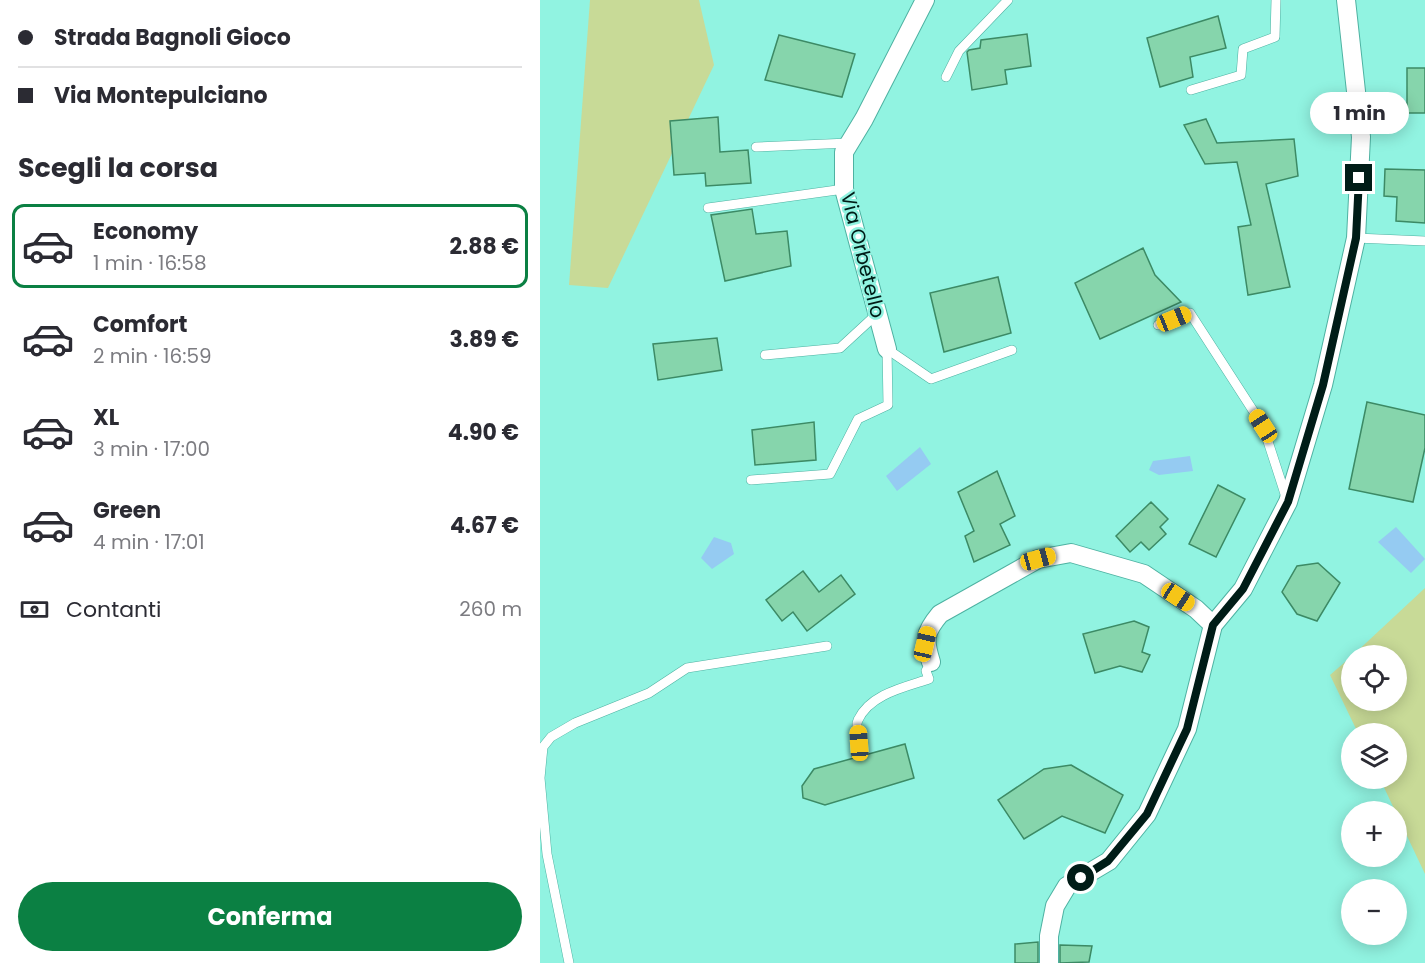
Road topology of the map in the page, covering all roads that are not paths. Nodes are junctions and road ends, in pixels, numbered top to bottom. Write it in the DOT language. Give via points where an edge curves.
graph roads {
  1 [pos="925,0"];
  2 [pos="1008,0"];
  3 [pos="1276,0"];
  4 [pos="1346,0"];
  5 [pos="946,77"];
  6 [pos="1191,90"];
  7 [pos="849,143"];
  8 [pos="756,147"];
  9 [pos="844,189"];
  10 [pos="708,208"];
  11 [pos="1356,238"];
  12 [pos="1425,241"];
  13 [pos="878,313"];
  14 [pos="1158,325"];
  15 [pos="887,349"];
  16 [pos="1012,350"];
  17 [pos="765,355"];
  18 [pos="751,480"];
  19 [pos="1288,502"];
  20 [pos="1213,625"];
  21 [pos="827,646"];
  22 [pos="931,662"];
  23 [pos="859,743"];
  24 [pos="569,963"];
  25 [pos="1049,963"];
  1 -- 7 [label="street, Via Orbetello"];
  2 -- 5 [label="lane" via="959,51"];
  3 -- 6 [label="lane" via="1275,37 1243,50 1241,75"];
  4 -- 11 [label="street" via="1361,138"];
  7 -- 8 [label="lane"];
  7 -- 9 [label="street, Via Orbetello" via="844,152"];
  9 -- 10 [label="lane"];
  9 -- 13 [label="street, Via Orbetello"];
  11 -- 12 [label="lane"];
  11 -- 19 [label="street" via="1323,385"];
  13 -- 15 [label="street, Via Orbetello"];
  13 -- 17 [label="lane" via="840,348"];
  14 -- 19 [label="lane" via="1190,313 1263,426"];
  15 -- 16 [label="lane" via="931,379"];
  15 -- 18 [label="lane" via="888,405 858,419 830,474"];
  19 -- 20 [label="street" via="1243,589"];
  20 -- 22 [label="street" via="1144,574 1071,553 1052,555 940,614 929,627 925,644"];
  20 -- 25 [label="street" via="1187,729 1147,814 1108,861 1067,886 1055,906 1048,936"];
  21 -- 24 [label="lane" via="687,668 649,693 551,737 543,747 540,778 547,854"];
  22 -- 23 [label="lane" via="926,671 929,679 892,691 870,704 857,722"];
}
